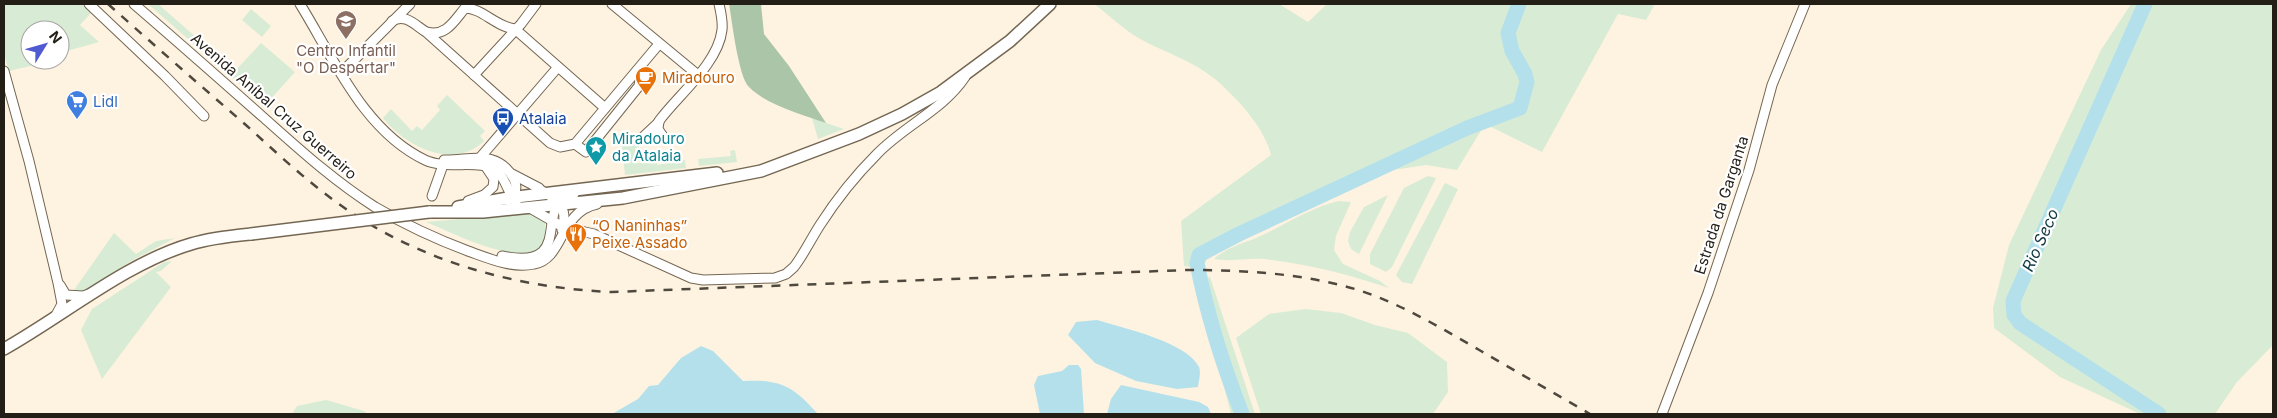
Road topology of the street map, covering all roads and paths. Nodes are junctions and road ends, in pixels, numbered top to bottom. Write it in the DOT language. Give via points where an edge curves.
graph roads {
  1 [pos="89,4"];
  2 [pos="134,4"];
  3 [pos="300,4"];
  4 [pos="410,4"];
  5 [pos="536,4"];
  6 [pos="612,4"];
  7 [pos="1050,4"];
  8 [pos="1805,4"];
  9 [pos="718,5"];
  10 [pos="466,6"];
  11 [pos="392,21"];
  12 [pos="409,21"];
  13 [pos="448,28"];
  14 [pos="515,29"];
  15 [pos="426,32"];
  16 [pos="659,44"];
  17 [pos="442,46"];
  18 [pos="558,67"];
  19 [pos="4,71"];
  20 [pos="342,72"];
  21 [pos="968,72"];
  22 [pos="635,74"];
  23 [pos="474,75"];
  24 [pos="698,75"];
  25 [pos="605,108"];
  26 [pos="518,114"];
  27 [pos="204,116"];
  28 [pos="659,121"];
  29 [pos="575,144"];
  30 [pos="405,147"];
  31 [pos="804,156"];
  32 [pos="480,162"];
  33 [pos="443,165"];
  34 [pos="502,166"];
  35 [pos="670,179"];
  36 [pos="534,186"];
  37 [pos="568,190"];
  38 [pos="545,193"];
  39 [pos="651,193"];
  40 [pos="432,196"];
  41 [pos="512,197"];
  42 [pos="528,207"];
  43 [pos="562,208"];
  44 [pos="434,211"];
  45 [pos="456,212"];
  46 [pos="552,221"];
  47 [pos="567,226"];
  48 [pos="455,246"];
  49 [pos="58,283"];
  50 [pos="98,291"];
  51 [pos="52,320"];
  52 [pos="4,349"];
  53 [pos="1662,414"];
  1 -- 27 [label="street"];
  2 -- 48 [label="street, Avenida Aníbal Cruz Guerreiro" via="346,187 384,211"];
  3 -- 20 [label="street"];
  4 -- 11 [label="street"];
  4 -- 12 [label="street" via="407,9"];
  5 -- 14 [label="street"];
  6 -- 16 [label="street"];
  7 -- 21 [label="main road" via="1010,41"];
  8 -- 53 [label="street, Estrada da Garganta" via="1772,85 1749,170"];
  9 -- 24 [label="street" via="723,19 720,40"];
  10 -- 13 [label="street"];
  10 -- 14 [label="street" via="502,26"];
  11 -- 12 [label="street" via="400,17"];
  11 -- 20 [label="street"];
  12 -- 15 [label="street"];
  13 -- 15 [label="street" via="437,33"];
  13 -- 17 [label="street" via="441,39"];
  14 -- 18 [label="street"];
  14 -- 23 [label="street"];
  15 -- 17 [label="street"];
  16 -- 22 [label="street"];
  16 -- 24 [label="street"];
  17 -- 23 [label="street"];
  18 -- 25 [label="street"];
  18 -- 26 [label="street"];
  19 -- 49 [label="street"];
  20 -- 30 [label="street" via="374,119"];
  21 -- 31 [label="main road" via="902,114"];
  21 -- 47 [label="street" via="941,104 894,137 876,155 831,208 800,259 786,274 775,278 691,278 594,234"];
  22 -- 25 [label="street"];
  22 -- 29 [label="street" via="640,79 640,86 586,152"];
  23 -- 26 [label="street"];
  24 -- 28 [label="street"];
  25 -- 29 [label="street"];
  26 -- 29 [label="street" via="555,146"];
  26 -- 32 [label="street"];
  28 -- 28 [label="street" via="643,137 662,135 658,129"];
  30 -- 32 [label="street" via="436,159"];
  30 -- 33 [label="street" via="426,160"];
  31 -- 35 [label="main road" via="737,171"];
  31 -- 39 [label="main road" via="762,171"];
  32 -- 33 [label="street"];
  32 -- 34 [label="street" via="492,160"];
  32 -- 41 [label="street" via="497,171"];
  32 -- 44 [label="street" via="494,179 490,191 473,200"];
  33 -- 40 [label="street"];
  34 -- 36 [label="street" via="519,180"];
  34 -- 41 [label="street" via="515,182 516,190"];
  35 -- 37 [label="main road"];
  35 -- 43 [label="street" via="629,188 573,194 564,197"];
  36 -- 37 [label="street"];
  36 -- 38 [label="street"];
  37 -- 38 [label="main road"];
  38 -- 41 [label="main road"];
  38 -- 43 [label="street"];
  39 -- 43 [label="main road"];
  39 -- 47 [label="street" via="588,206 580,210"];
  41 -- 42 [label="street"];
  41 -- 44 [label="main road"];
  41 -- 45 [label="street" via="496,207"];
  42 -- 43 [label="main road"];
  42 -- 45 [label="main road"];
  42 -- 46 [label="street"];
  43 -- 46 [label="street" via="555,208"];
  43 -- 47 [label="street"];
  44 -- 45 [label="main road"];
  44 -- 50 [label="main road, bridge" via="228,236 190,244 138,267"];
  46 -- 47 [label="street"];
  46 -- 48 [label="street" via="546,249 532,258 512,258"];
  47 -- 48 [label="street" via="558,244 536,264 490,259"];
  49 -- 50 [label="street" via="66,295 83,296"];
  49 -- 51 [label="street" via="62,304"];
  50 -- 51 [label="main road"];
  51 -- 52 [label="main road"];
}
